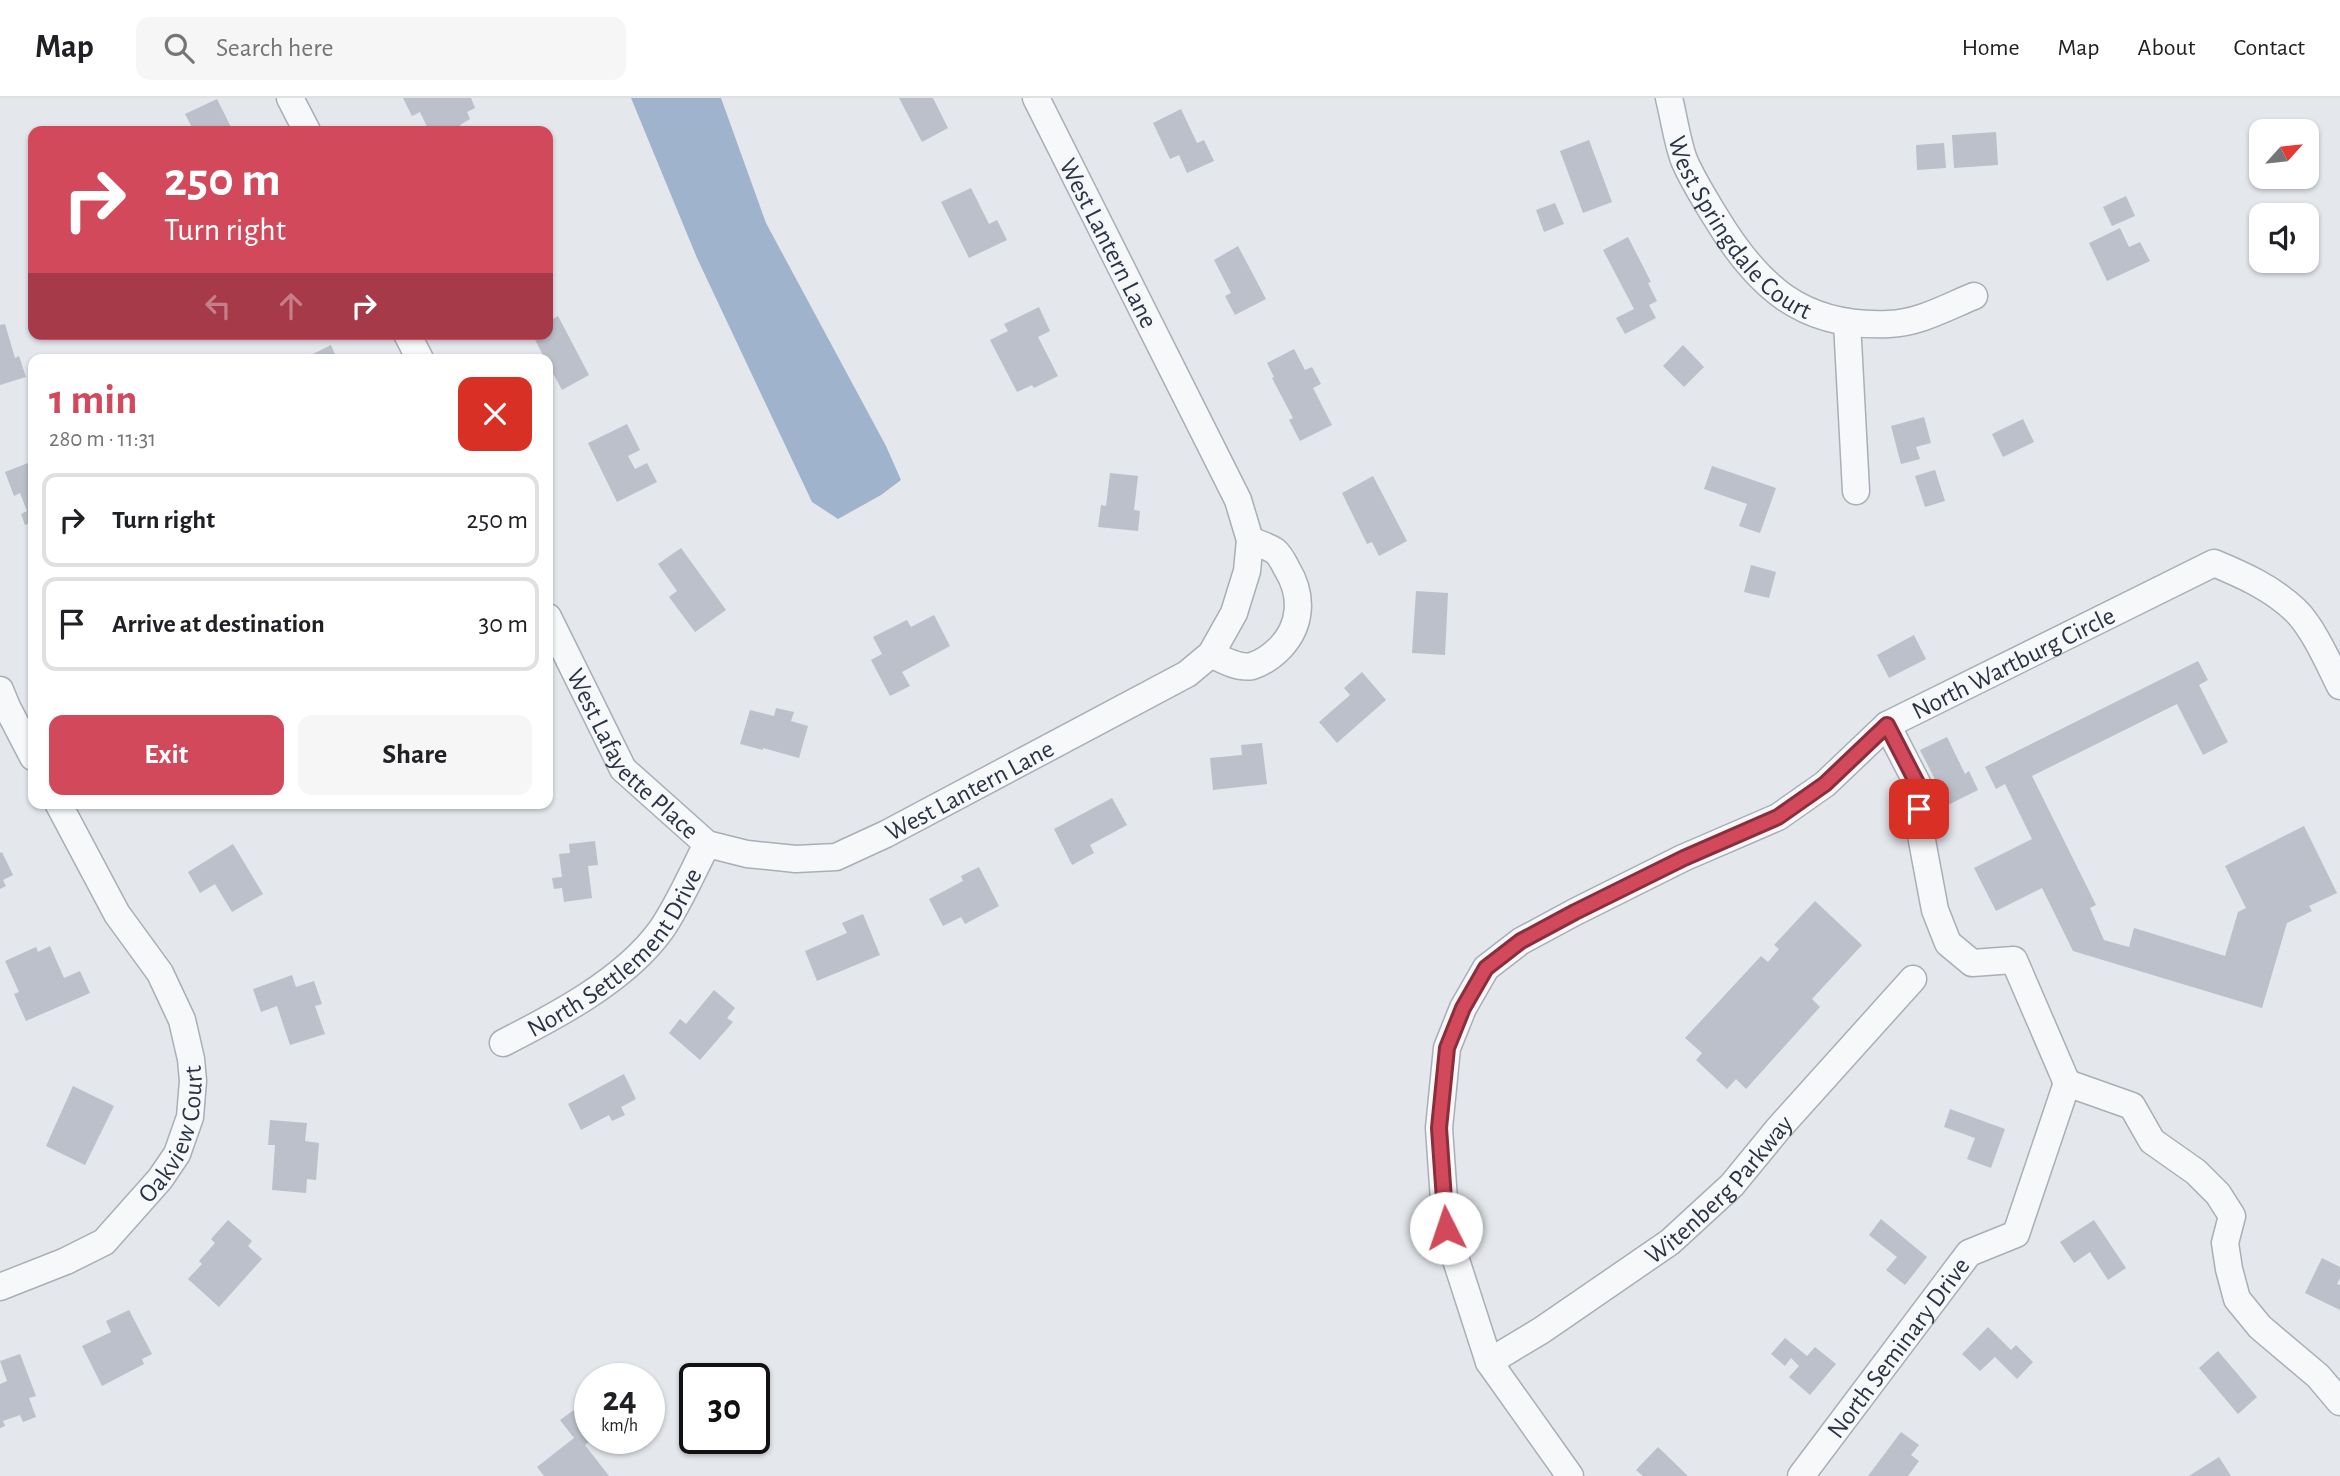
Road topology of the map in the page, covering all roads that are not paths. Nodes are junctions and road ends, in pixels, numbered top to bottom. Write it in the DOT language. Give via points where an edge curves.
graph roads {
  1 [pos="290,98"];
  2 [pos="1035,98"];
  3 [pos="1669,98"];
  4 [pos="304,126"];
  5 [pos="1974,296"];
  6 [pos="1847,322"];
  7 [pos="1856,491"];
  8 [pos="1250,540"];
  9 [pos="553,627"];
  10 [pos="1211,654"];
  11 [pos="2340,686"];
  12 [pos="0,690"];
  13 [pos="1887,725"];
  14 [pos="28,748"];
  15 [pos="61,809"];
  16 [pos="707,844"];
  17 [pos="1913,979"];
  18 [pos="503,1043"];
  19 [pos="2067,1083"];
  20 [pos="0,1287"];
  21 [pos="1489,1362"];
  22 [pos="2340,1402"];
  23 [pos="1570,1476"];
  24 [pos="1801,1476"];
  1 -- 4 [label="street"];
  2 -- 8 [label="street, West Lantern Lane" via="1238,500"];
  3 -- 6 [label="street, West Springdale Court" via="1684,159 1746,263 1773,291 1813,314"];
  5 -- 6 [label="street, West Springdale Court" via="1921,318 1890,324"];
  6 -- 7 [label="street"];
  8 -- 10 [label="street, West Lantern Lane" via="1237,603"];
  8 -- 10 [label="street" via="1276,552 1296,586 1295,625 1272,656 1252,666"];
  9 -- 16 [label="street, West Lafayette Place" via="623,769"];
  10 -- 16 [label="street, West Lantern Lane" via="1186,674 836,857 796,859"];
  11 -- 13 [label="street, North Wartburg Circle" via="2296,611 2256,581 2214,563"];
  12 -- 14 [label="street"];
  13 -- 19 [label="street" via="1919,787 1920,830 1936,910 1948,943 1972,963 2014,960"];
  13 -- 21 [label="street, North Wartburg Circle" via="1825,784 1778,817 1575,912 1521,941 1486,968 1447,1048 1439,1128 1446,1228"];
  15 -- 20 [label="street, Oakview Court" via="117,914 160,973 182,1020 193,1081 190,1117 177,1154 104,1242"];
  16 -- 18 [label="street, North Settlement Drive" via="661,930 638,956 565,1011"];
  17 -- 21 [label="street, Witenberg Parkway" via="1732,1185 1670,1242"];
  19 -- 22 [label="street" via="2132,1106 2152,1142 2196,1172 2218,1194 2232,1216 2225,1243 2237,1299 2260,1327 2318,1376"];
  19 -- 24 [label="street, North Seminary Drive" via="2016,1234 1969,1253"];
  21 -- 23 [label="street, North Wartburg Circle"];
}
